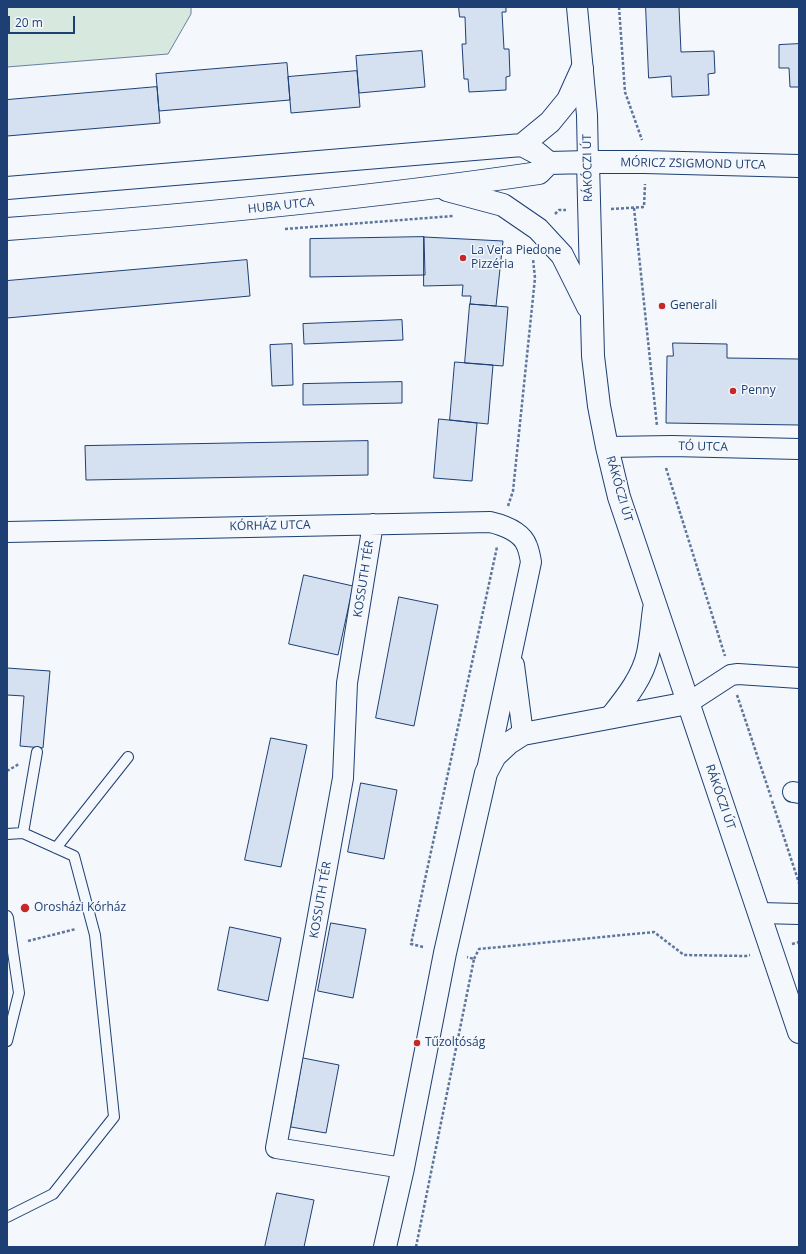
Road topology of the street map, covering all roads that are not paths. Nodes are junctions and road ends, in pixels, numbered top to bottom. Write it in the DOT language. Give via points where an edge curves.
graph roads {
  1 [pos="577,7"];
  2 [pos="582,69"];
  3 [pos="522,145"];
  4 [pos="588,162"];
  5 [pos="549,163"];
  6 [pos="799,166"];
  7 [pos="7,188"];
  8 [pos="439,188"];
  9 [pos="7,229"];
  10 [pos="591,314"];
  11 [pos="607,447"];
  12 [pos="799,449"];
  13 [pos="373,524"];
  14 [pos="7,532"];
  15 [pos="655,604"];
  16 [pos="513,651"];
  17 [pos="799,678"];
  18 [pos="688,703"];
  19 [pos="611,717"];
  20 [pos="523,734"];
  21 [pos="37,752"];
  22 [pos="128,757"];
  23 [pos="486,773"];
  24 [pos="23,833"];
  25 [pos="7,834"];
  26 [pos="56,848"];
  27 [pos="760,913"];
  28 [pos="799,914"];
  29 [pos="7,916"];
  30 [pos="799,1032"];
  31 [pos="7,1041"];
  32 [pos="403,1168"];
  33 [pos="7,1217"];
  34 [pos="385,1247"];
  1 -- 2 [label="street, RÁKÓCZI ÚT"];
  2 -- 3 [label="main road" via="568,100 550,122"];
  2 -- 4 [label="street, RÁKÓCZI ÚT" via="587,115"];
  3 -- 5 [label="main road"];
  3 -- 7 [label="main road"];
  4 -- 5 [label="main road"];
  4 -- 6 [label="main road, MÓRICZ ZSIGMOND UTCA"];
  4 -- 10 [label="main road, RÁKÓCZI ÚT"];
  5 -- 8 [label="main road, HUBA UTCA" via="539,173"];
  8 -- 9 [label="main road, HUBA UTCA" via="155,218"];
  8 -- 10 [label="main road" via="502,205 538,228 562,255"];
  10 -- 11 [label="main road, RÁKÓCZI ÚT" via="598,406"];
  11 -- 12 [label="street, TÓ UTCA"];
  11 -- 15 [label="main road, RÁKÓCZI ÚT" via="619,497"];
  13 -- 14 [label="street, KÓRHÁZ UTCA"];
  13 -- 16 [label="street, KÓRHÁZ UTCA" via="490,522 516,533 527,544 532,562"];
  13 -- 32 [label="street, KOSSUTH TÉR" via="347,683 343,778 276,1148"];
  15 -- 18 [label="main road, RÁKÓCZI ÚT"];
  15 -- 19 [label="main road" via="648,654 637,680"];
  16 -- 20 [label="street"];
  16 -- 23 [label="street"];
  17 -- 18 [label="street" via="731,675"];
  18 -- 19 [label="main road"];
  18 -- 27 [label="main road, RÁKÓCZI ÚT"];
  19 -- 20 [label="main road"];
  20 -- 23 [label="main road" via="495,756"];
  21 -- 24 [label="lane"];
  22 -- 26 [label="lane"];
  23 -- 32 [label="main road" via="446,952"];
  24 -- 25 [label="lane"];
  24 -- 26 [label="lane"];
  26 -- 33 [label="lane" via="74,856 96,943 114,1117 53,1194"];
  27 -- 28 [label="street"];
  27 -- 30 [label="main road, RÁKÓCZI ÚT"];
  29 -- 31 [label="lane" via="19,993"];
  32 -- 34 [label="main road"];
}
